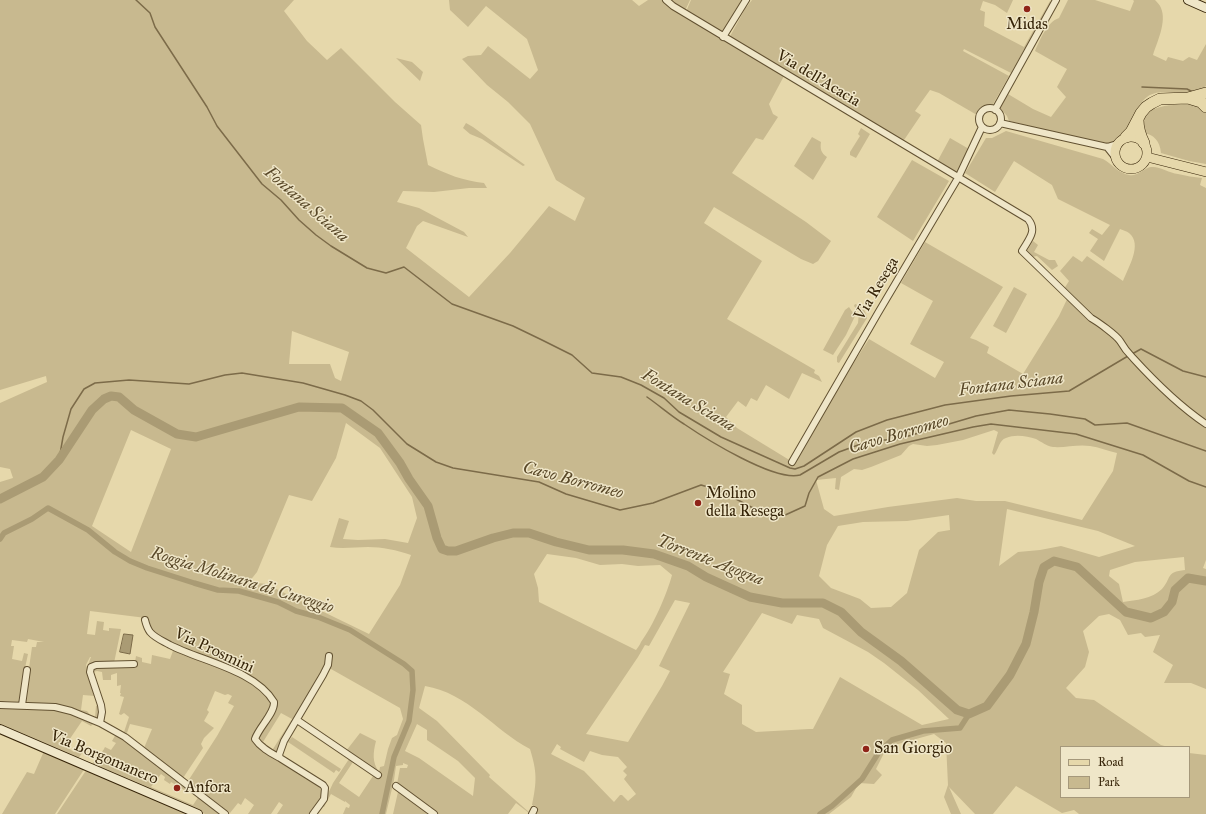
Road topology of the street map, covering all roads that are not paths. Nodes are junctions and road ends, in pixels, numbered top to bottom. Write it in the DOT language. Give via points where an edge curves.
graph roads {
  1 [pos="666,0"];
  2 [pos="746,0"];
  3 [pos="1056,0"];
  4 [pos="1188,0"];
  5 [pos="1206,8"];
  6 [pos="723,37"];
  7 [pos="1199,95"];
  8 [pos="1206,107"];
  9 [pos="995,110"];
  10 [pos="1138,120"];
  11 [pos="1000,123"];
  12 [pos="982,127"];
  13 [pos="1122,141"];
  14 [pos="1144,143"];
  15 [pos="1107,147"];
  16 [pos="1115,157"];
  17 [pos="1147,157"];
  18 [pos="1206,172"];
  19 [pos="958,178"];
  20 [pos="1206,424"];
  21 [pos="792,462"];
  22 [pos="146,620"];
  23 [pos="328,656"];
  24 [pos="134,664"];
  25 [pos="27,670"];
  26 [pos="0,705"];
  27 [pos="22,705"];
  28 [pos="297,720"];
  29 [pos="100,723"];
  30 [pos="0,729"];
  31 [pos="280,758"];
  32 [pos="378,775"];
  33 [pos="396,786"];
  34 [pos="198,814"];
  35 [pos="225,814"];
  36 [pos="313,814"];
  37 [pos="434,814"];
  1 -- 6 [label="street, Via dell'Acacia"];
  2 -- 6 [label="street"];
  3 -- 9 [label="street"];
  4 -- 5 [label="main road"];
  6 -- 19 [label="street, Via dell'Acacia"];
  7 -- 8 [label="highway"];
  7 -- 10 [label="highway" via="1160,99 1146,107"];
  9 -- 11 [label="street" via="999,114"];
  9 -- 12 [label="street" via="988,108 980,114 979,121"];
  10 -- 13 [label="highway"];
  10 -- 14 [label="highway" via="1140,136"];
  11 -- 12 [label="street" via="997,128 991,130"];
  11 -- 15 [label="street"];
  12 -- 19 [label="street, Via Resega"];
  13 -- 14 [label="main road" via="1136,137"];
  13 -- 15 [label="street"];
  13 -- 16 [label="main road"];
  14 -- 17 [label="main road" via="1147,147"];
  15 -- 16 [label="street"];
  16 -- 17 [label="main road" via="1121,166 1131,170 1141,166"];
  17 -- 18 [label="main road"];
  19 -- 20 [label="street, Via dell'Acacia" via="1028,219 1033,228 1022,252 1091,318 1120,341 1149,375 1189,413"];
  19 -- 21 [label="street, Via Resega"];
  22 -- 31 [label="street, Via Prosmini" via="154,636 247,678 267,693 274,702 274,707 255,740"];
  23 -- 28 [label="street" via="328,665"];
  24 -- 29 [label="street" via="91,667 90,672 101,704"];
  25 -- 27 [label="street"];
  26 -- 27 [label="street"];
  27 -- 29 [label="street" via="55,707"];
  28 -- 31 [label="street" via="279,752"];
  28 -- 32 [label="street"];
  29 -- 35 [label="street" via="130,740"];
  30 -- 34 [label="main road, Via Borgomanero"];
  31 -- 36 [label="street, Via Prosmini" via="325,788 324,799"];
  33 -- 37 [label="street"];
}
